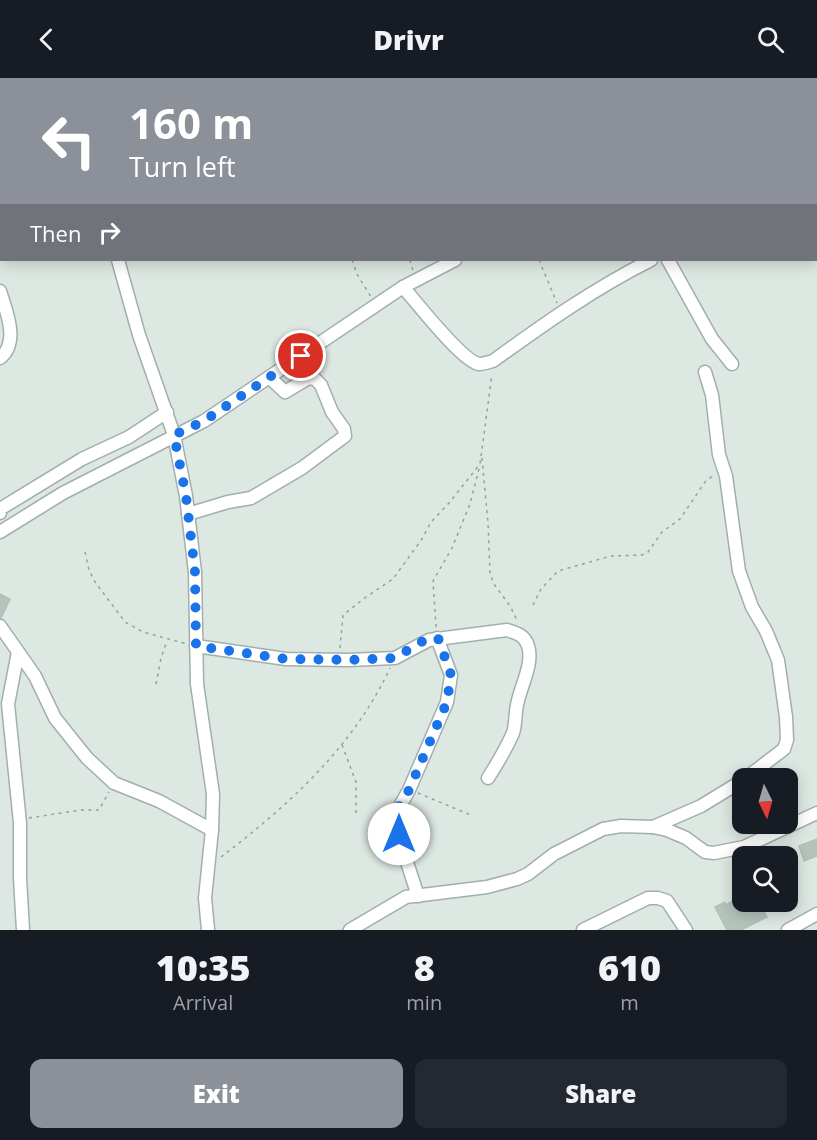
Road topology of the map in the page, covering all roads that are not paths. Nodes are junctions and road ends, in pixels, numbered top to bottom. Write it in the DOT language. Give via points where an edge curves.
graph roads {
  1 [pos="118,261"];
  2 [pos="453,261"];
  3 [pos="649,261"];
  4 [pos="669,261"];
  5 [pos="403,287"];
  6 [pos="0,291"];
  7 [pos="0,358"];
  8 [pos="732,364"];
  9 [pos="705,372"];
  10 [pos="268,377"];
  11 [pos="167,412"];
  12 [pos="174,435"];
  13 [pos="0,514"];
  14 [pos="188,514"];
  15 [pos="3,530"];
  16 [pos="0,626"];
  17 [pos="438,638"];
  18 [pos="196,646"];
  19 [pos="18,652"];
  20 [pos="759,768"];
  21 [pos="488,778"];
  22 [pos="732,787"];
  23 [pos="817,813"];
  24 [pos="653,827"];
  25 [pos="212,830"];
  26 [pos="418,896"];
  27 [pos="817,914"];
  28 [pos="24,930"];
  29 [pos="208,930"];
  30 [pos="350,930"];
  31 [pos="583,930"];
  32 [pos="686,930"];
  33 [pos="788,930"];
  1 -- 11 [label="street" via="139,335"];
  2 -- 5 [label="street"];
  3 -- 5 [label="street" via="561,312 493,361 481,364 456,347"];
  4 -- 8 [label="street" via="712,339"];
  5 -- 10 [label="street"];
  6 -- 7 [label="street" via="10,340"];
  9 -- 20 [label="street" via="726,476 739,571 778,660 786,717 784,749"];
  10 -- 12 [label="street" via="204,421"];
  10 -- 14 [label="street" via="285,392 305,380 315,379 345,436 302,468 251,498"];
  11 -- 12 [label="street"];
  11 -- 13 [label="street" via="0,509"];
  12 -- 14 [label="street"];
  12 -- 15 [label="street" via="63,493"];
  13 -- 15 [label="street"];
  14 -- 18 [label="street" via="195,572"];
  16 -- 19 [label="street"];
  17 -- 18 [label="street" via="421,642 395,658 286,659"];
  17 -- 21 [label="street" via="507,630 527,642 530,654 514,730"];
  17 -- 26 [label="street" via="450,671 447,702 395,817"];
  18 -- 25 [label="street" via="197,684 213,794"];
  19 -- 25 [label="street" via="60,724 87,758 114,783 149,796"];
  19 -- 28 [label="street" via="8,704 20,823"];
  22 -- 24 [label="street"];
  23 -- 24 [label="street" via="744,848 714,853"];
  24 -- 26 [label="street" via="603,829 554,854 518,879"];
  25 -- 29 [label="street" via="205,898"];
  26 -- 30 [label="street" via="393,903"];
  27 -- 33 [label="street"];
  31 -- 32 [label="street" via="648,898 658,898 667,901"];
}
